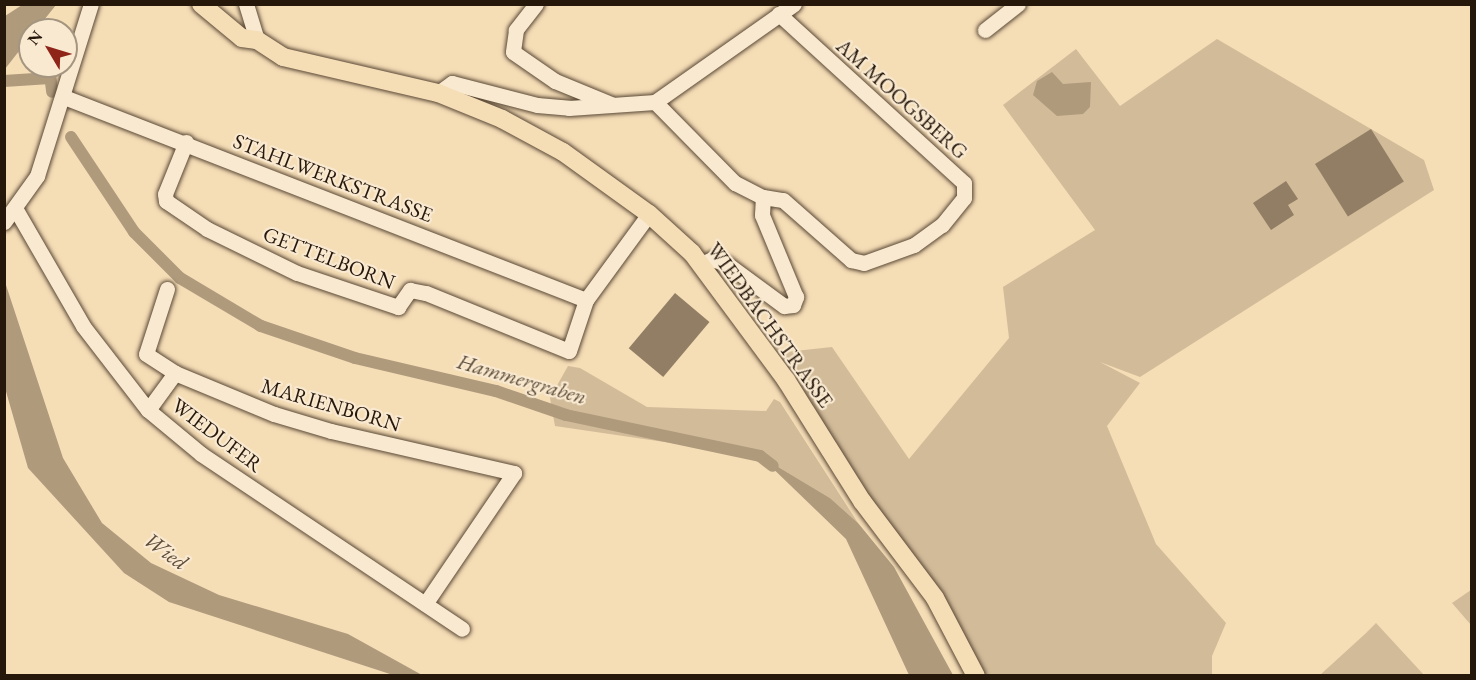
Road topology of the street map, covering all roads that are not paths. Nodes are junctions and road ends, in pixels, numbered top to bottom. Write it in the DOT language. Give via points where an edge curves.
graph roads {
  1 [pos="91,4"];
  2 [pos="201,4"];
  3 [pos="246,4"];
  4 [pos="536,4"];
  5 [pos="794,4"];
  6 [pos="1018,4"];
  7 [pos="778,14"];
  8 [pos="985,30"];
  9 [pos="257,40"];
  10 [pos="438,93"];
  11 [pos="64,97"];
  12 [pos="655,102"];
  13 [pos="611,104"];
  14 [pos="186,142"];
  15 [pos="763,197"];
  16 [pos="15,208"];
  17 [pos="649,214"];
  18 [pos="4,222"];
  19 [pos="701,264"];
  20 [pos="167,290"];
  21 [pos="586,300"];
  22 [pos="175,373"];
  23 [pos="148,410"];
  24 [pos="425,604"];
  25 [pos="462,629"];
  26 [pos="976,675"];
  1 -- 11 [label="street"];
  2 -- 9 [label="main road, WIEDBACHSTRASSE" via="242,38"];
  3 -- 9 [label="street"];
  4 -- 13 [label="street" via="516,30 513,52 555,81"];
  5 -- 7 [label="street"];
  6 -- 8 [label="street"];
  7 -- 12 [label="street"];
  7 -- 15 [label="street, AM MOOGSBERG" via="964,183 965,190 964,198 942,225 914,245 864,263 851,260 783,200"];
  9 -- 10 [label="main road, WIEDBACHSTRASSE" via="284,57"];
  10 -- 13 [label="street" via="452,83 537,105"];
  10 -- 17 [label="main road, WIEDBACHSTRASSE" via="563,152"];
  11 -- 14 [label="street, STAHLWERKSTRASSE"];
  11 -- 16 [label="street" via="37,176"];
  12 -- 13 [label="street"];
  12 -- 15 [label="street, AM MOOGSBERG" via="716,167"];
  14 -- 21 [label="street, STAHLWERKSTRASSE"];
  14 -- 21 [label="street, GETTELBORN" via="166,201 207,229 297,273 398,307 410,290 426,293 569,351"];
  15 -- 19 [label="street" via="762,215 796,297 793,305 784,306 727,264 712,258"];
  16 -- 18 [label="street"];
  16 -- 23 [label="street, WIEDUFER" via="83,326"];
  17 -- 19 [label="main road, WIEDBACHSTRASSE"];
  17 -- 21 [label="street"];
  19 -- 26 [label="main road, WIEDBACHSTRASSE" via="786,380 862,501 934,598"];
  20 -- 22 [label="street, MARIENBORN" via="146,354"];
  22 -- 23 [label="street"];
  22 -- 24 [label="street, MARIENBORN" via="274,414 514,473"];
  23 -- 24 [label="street, WIEDUFER" via="201,454"];
  24 -- 25 [label="street, WIEDUFER"];
}
